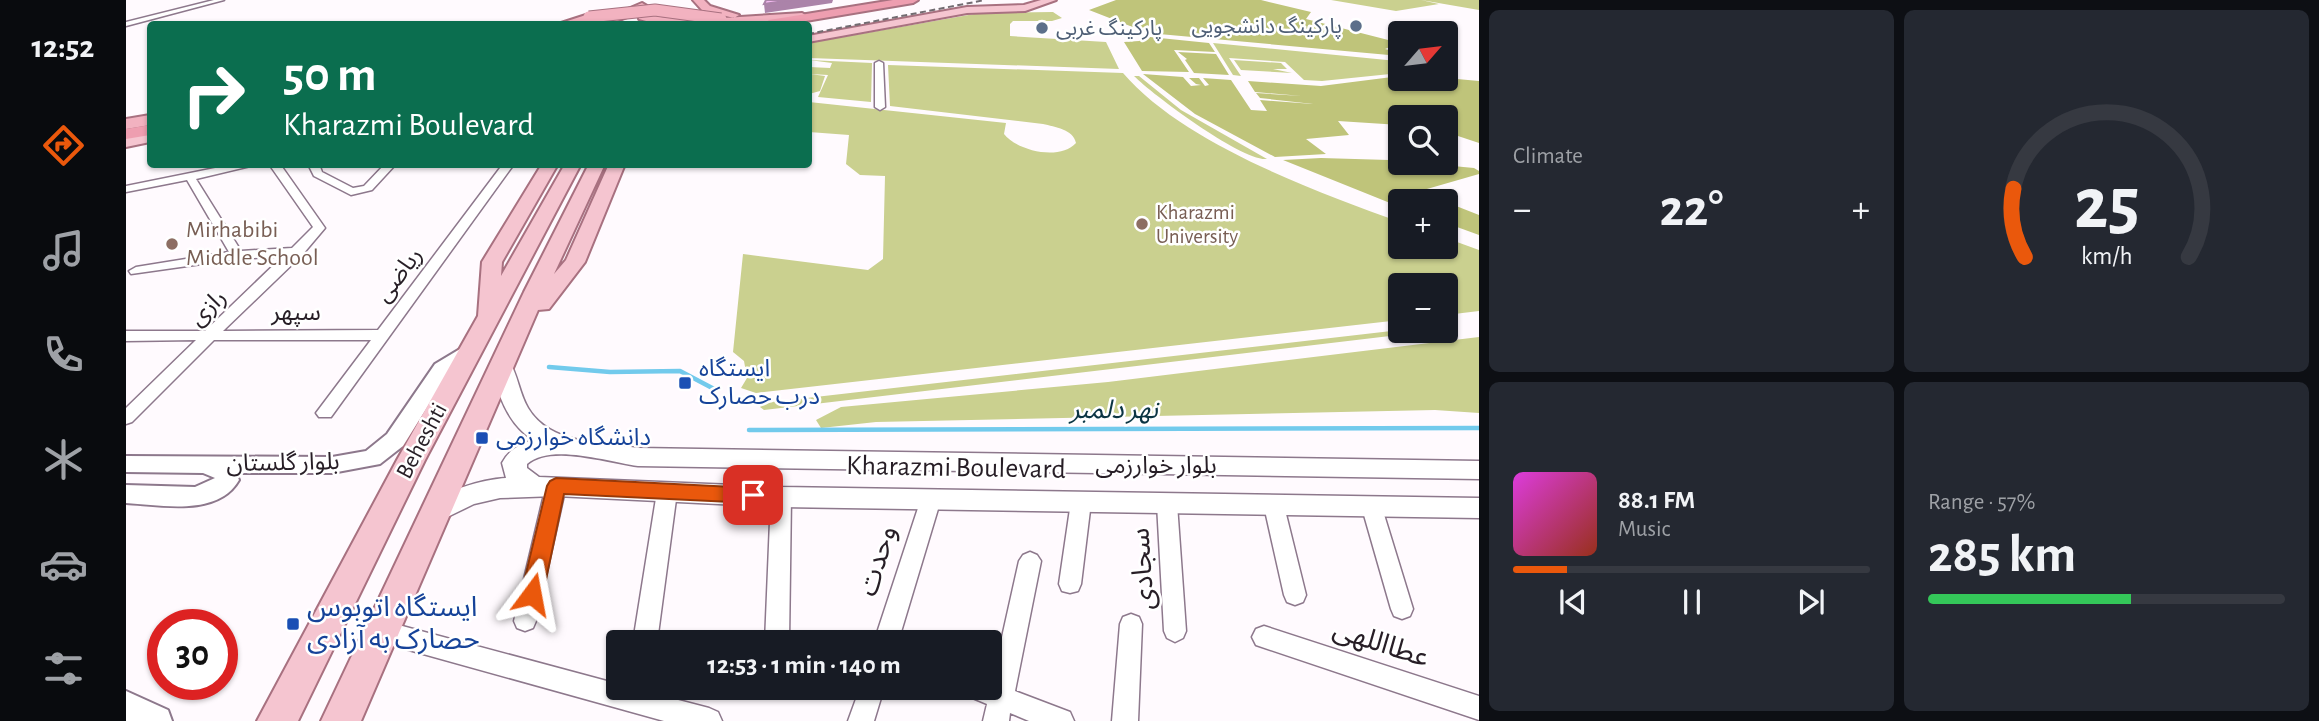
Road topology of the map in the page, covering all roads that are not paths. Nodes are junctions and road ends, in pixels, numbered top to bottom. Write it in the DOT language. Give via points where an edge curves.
graph roads {
  1 [pos="221,0"];
  2 [pos="650,0"];
  3 [pos="663,0"];
  4 [pos="675,0"];
  5 [pos="687,0"];
  6 [pos="1051,0"];
  7 [pos="911,2"];
  8 [pos="700,3"];
  9 [pos="820,13"];
  10 [pos="658,20"];
  11 [pos="575,21"];
  12 [pos="608,21"];
  13 [pos="715,21"];
  14 [pos="716,21"];
  15 [pos="718,21"];
  16 [pos="719,21"];
  17 [pos="777,21"];
  18 [pos="779,21"];
  19 [pos="812,21"];
  20 [pos="126,24"];
  21 [pos="812,27"];
  22 [pos="812,38"];
  23 [pos="879,62"];
  24 [pos="880,107"];
  25 [pos="147,122"];
  26 [pos="126,126"];
  27 [pos="147,130"];
  28 [pos="126,134"];
  29 [pos="147,138"];
  30 [pos="126,142"];
  31 [pos="222,168"];
  32 [pos="277,168"];
  33 [pos="315,168"];
  34 [pos="387,168"];
  35 [pos="506,168"];
  36 [pos="548,168"];
  37 [pos="571,168"];
  38 [pos="595,168"];
  39 [pos="615,168"];
  40 [pos="190,177"];
  41 [pos="126,189"];
  42 [pos="298,251"];
  43 [pos="237,256"];
  44 [pos="136,271"];
  45 [pos="519,328"];
  46 [pos="482,333"];
  47 [pos="383,335"];
  48 [pos="211,336"];
  49 [pos="126,337"];
  50 [pos="502,366"];
  51 [pos="325,413"];
  52 [pos="126,418"];
  53 [pos="558,445"];
  54 [pos="126,464"];
  55 [pos="206,465"];
  56 [pos="1479,470"];
  57 [pos="545,486"];
  58 [pos="667,492"];
  59 [pos="126,494"];
  60 [pos="781,497"];
  61 [pos="930,499"];
  62 [pos="1081,502"];
  63 [pos="1167,504"];
  64 [pos="1274,506"];
  65 [pos="1372,508"];
  66 [pos="437,512"];
  67 [pos="1477,512"];
  68 [pos="1030,561"];
  69 [pos="1070,584"];
  70 [pos="1295,595"];
  71 [pos="1402,609"];
  72 [pos="526,621"];
  73 [pos="1130,624"];
  74 [pos="647,630"];
  75 [pos="777,630"];
  76 [pos="890,630"];
  77 [pos="380,631"];
  78 [pos="1175,631"];
  79 [pos="1264,637"];
  80 [pos="868,700"];
  81 [pos="126,706"];
  82 [pos="1479,708"];
  83 [pos="998,709"];
  84 [pos="157,721"];
  85 [pos="277,721"];
  86 [pos="341,721"];
  87 [pos="709,721"];
  88 [pos="862,721"];
  89 [pos="1061,721"];
  90 [pos="1125,721"];
  1 -- 20 [label="street"];
  2 -- 10 [label="highway"];
  2 -- 12 [label="highway" via="634,12"];
  3 -- 10 [label="highway"];
  4 -- 10 [label="highway"];
  5 -- 15 [label="highway, bridge" via="690,7"];
  6 -- 22 [label="main road" via="1025,8 967,10"];
  7 -- 9 [label="highway"];
  7 -- 18 [label="highway"];
  7 -- 19 [label="highway"];
  7 -- 21 [label="main road"];
  8 -- 9 [label="highway" via="724,14"];
  8 -- 10 [label="highway" via="705,12 693,18 667,21 643,17"];
  8 -- 16 [label="highway"];
  9 -- 17 [label="highway"];
  10 -- 13 [label="highway"];
  11 -- 14 [label="highway, bridge" via="652,10 693,13"];
  23 -- 24 [label="street"];
  25 -- 26 [label="highway"];
  27 -- 28 [label="highway"];
  29 -- 30 [label="main road"];
  31 -- 40 [label="street"];
  32 -- 42 [label="street, رازی" via="319,228"];
  33 -- 34 [label="street" via="351,192 368,188"];
  35 -- 47 [label="street, ریاضی"];
  36 -- 46 [label="main road" via="492,262"];
  37 -- 46 [label="main road, Beheshti"];
  38 -- 45 [label="main road, Beheshti"];
  39 -- 45 [label="main road" via="575,262"];
  40 -- 41 [label="street"];
  40 -- 43 [label="street"];
  42 -- 43 [label="street"];
  42 -- 48 [label="street, رازی"];
  43 -- 44 [label="street"];
  45 -- 50 [label="main road, Beheshti"];
  46 -- 55 [label="street, بلوار گلستان" via="442,368 395,440 372,458 332,465"];
  46 -- 85 [label="main road, Beheshti" via="416,450"];
  47 -- 48 [label="street, سپهر"];
  47 -- 51 [label="street, ریاضی"];
  48 -- 49 [label="street, سپهر"];
  48 -- 52 [label="street, رازی"];
  50 -- 53 [label="main road, بلوار خوارزمی" via="507,392 523,422"];
  50 -- 66 [label="main road, Beheshti"];
  53 -- 56 [label="main road, بلوار خوارزمی" via="638,457 698,459"];
  53 -- 57 [label="main road" via="534,448 514,463 516,473"];
  54 -- 55 [label="street, بلوار گلستان"];
  55 -- 59 [label="street, بلوار گلستان" via="225,471 227,480 201,497"];
  57 -- 58 [label="main road, Kharazmi Boulevard"];
  57 -- 66 [label="main road, Kharazmi Boulevard" via="500,488 467,496"];
  57 -- 72 [label="street"];
  58 -- 60 [label="main road, Kharazmi Boulevard"];
  58 -- 74 [label="street"];
  60 -- 61 [label="main road, Kharazmi Boulevard"];
  60 -- 75 [label="street"];
  61 -- 62 [label="main road, Kharazmi Boulevard"];
  61 -- 76 [label="street, وحدت"];
  62 -- 63 [label="main road, Kharazmi Boulevard"];
  62 -- 69 [label="street"];
  63 -- 64 [label="main road, Kharazmi Boulevard"];
  63 -- 78 [label="street, سجادی"];
  64 -- 65 [label="main road, Kharazmi Boulevard"];
  64 -- 70 [label="street"];
  65 -- 67 [label="main road, Kharazmi Boulevard"];
  65 -- 71 [label="street, عطااللهی"];
  66 -- 77 [label="main road, Beheshti"];
  68 -- 83 [label="street"];
  73 -- 90 [label="street"];
  77 -- 86 [label="main road, Beheshti"];
  77 -- 87 [label="street"];
  79 -- 82 [label="street, عطااللهی"];
  80 -- 88 [label="street"];
  81 -- 84 [label="street"];
  83 -- 89 [label="street"];
}
